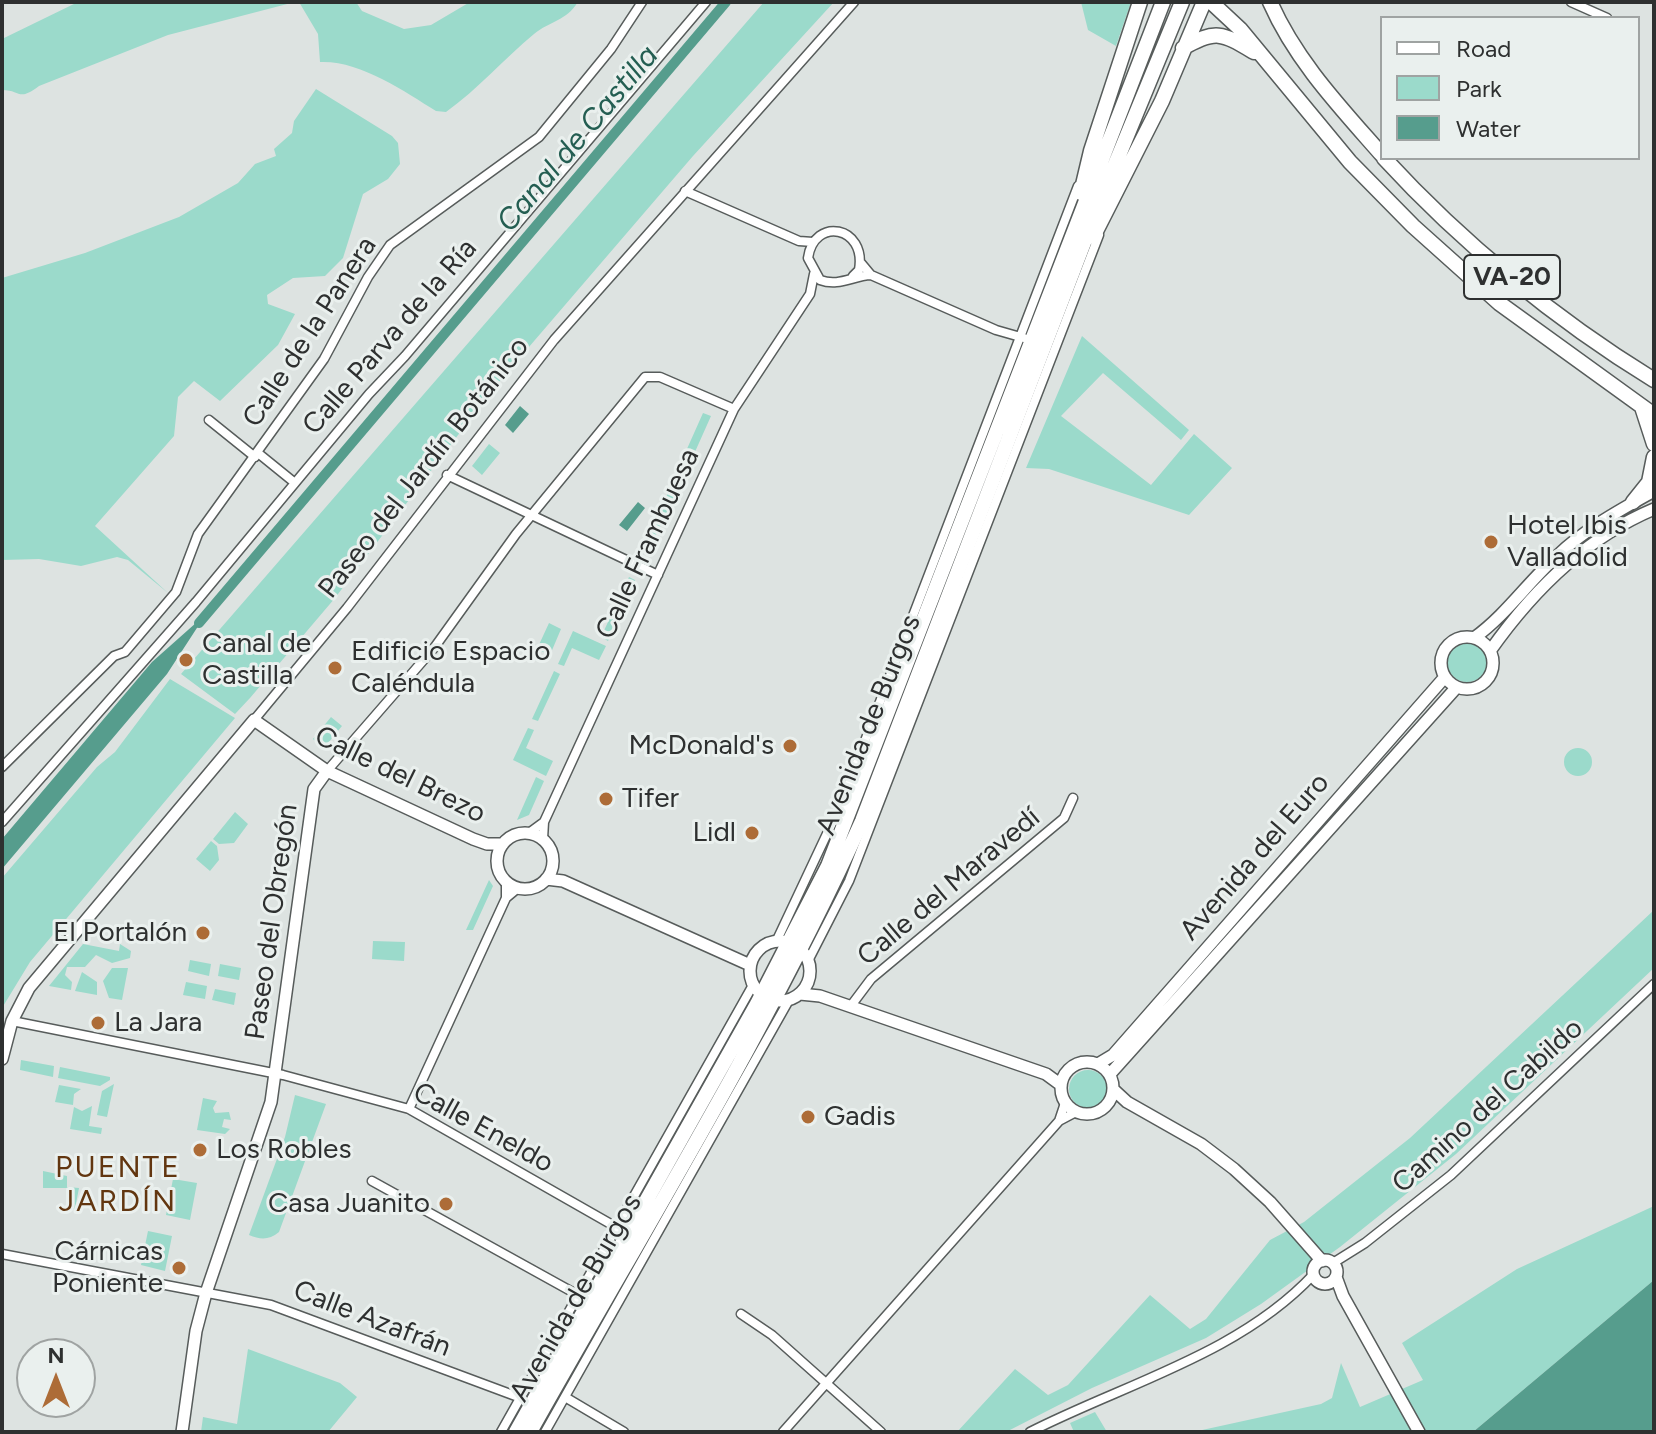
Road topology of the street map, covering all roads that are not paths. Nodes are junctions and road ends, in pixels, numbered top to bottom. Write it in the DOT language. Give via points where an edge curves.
graph roads {
  1 [pos="642,2"];
  2 [pos="706,2"];
  3 [pos="854,2"];
  4 [pos="1140,2"];
  5 [pos="1182,2"];
  6 [pos="1204,2"];
  7 [pos="1211,2"];
  8 [pos="1270,2"];
  9 [pos="1571,2"];
  10 [pos="1161,5"];
  11 [pos="1602,16"];
  12 [pos="1182,48"];
  13 [pos="1265,59"];
  14 [pos="1091,151"];
  15 [pos="1380,153"];
  16 [pos="1386,160"];
  17 [pos="685,191"];
  18 [pos="1106,217"];
  19 [pos="799,241"];
  20 [pos="813,242"];
  21 [pos="1070,243"];
  22 [pos="809,252"];
  23 [pos="861,263"];
  24 [pos="1076,265"];
  25 [pos="814,274"];
  26 [pos="871,275"];
  27 [pos="853,276"];
  28 [pos="828,283"];
  29 [pos="810,294"];
  30 [pos="1032,341"];
  31 [pos="1049,368"];
  32 [pos="1654,380"];
  33 [pos="734,409"];
  34 [pos="1648,411"];
  35 [pos="209,420"];
  36 [pos="994,441"];
  37 [pos="1654,444"];
  38 [pos="257,455"];
  39 [pos="1654,457"];
  40 [pos="1009,474"];
  41 [pos="447,475"];
  42 [pos="964,482"];
  43 [pos="295,483"];
  44 [pos="1654,491"];
  45 [pos="1633,502"];
  46 [pos="1654,509"];
  47 [pos="532,513"];
  48 [pos="975,525"];
  49 [pos="957,572"];
  50 [pos="658,575"];
  51 [pos="946,635"];
  52 [pos="1474,638"];
  53 [pos="1490,651"];
  54 [pos="125,652"];
  55 [pos="893,665"];
  56 [pos="140,666"];
  57 [pos="1444,678"];
  58 [pos="926,688"];
  59 [pos="1456,688"];
  60 [pos="903,695"];
  61 [pos="254,720"];
  62 [pos="892,724"];
  63 [pos="868,731"];
  64 [pos="900,749"];
  65 [pos="2,767"];
  66 [pos="327,771"];
  67 [pos="1073,798"];
  68 [pos="855,803"];
  69 [pos="862,821"];
  70 [pos="2,822"];
  71 [pos="544,822"];
  72 [pos="529,833"];
  73 [pos="543,839"];
  74 [pos="487,844"];
  75 [pos="503,844"];
  76 [pos="821,846"];
  77 [pos="497,859"];
  78 [pos="858,859"];
  79 [pos="549,874"];
  80 [pos="506,882"];
  81 [pos="518,888"];
  82 [pos="506,898"];
  83 [pos="793,949"];
  84 [pos="750,965"];
  85 [pos="808,981"];
  86 [pos="1654,984"];
  87 [pos="762,993"];
  88 [pos="800,994"];
  89 [pos="820,996"];
  90 [pos="789,1000"];
  91 [pos="850,1007"];
  92 [pos="12,1021"];
  93 [pos="2,1059"];
  94 [pos="1098,1064"];
  95 [pos="276,1074"];
  96 [pos="1110,1074"];
  97 [pos="1063,1080"];
  98 [pos="737,1091"];
  99 [pos="1112,1096"];
  100 [pos="1065,1103"];
  101 [pos="409,1109"];
  102 [pos="1076,1112"];
  103 [pos="677,1118"];
  104 [pos="1059,1121"];
  105 [pos="697,1136"];
  106 [pos="372,1181"];
  107 [pos="681,1191"];
  108 [pos="653,1203"];
  109 [pos="629,1230"];
  110 [pos="609,1240"];
  111 [pos="2,1254"];
  112 [pos="1325,1272"];
  113 [pos="583,1285"];
  114 [pos="206,1293"];
  115 [pos="578,1295"];
  116 [pos="741,1314"];
  117 [pos="611,1315"];
  118 [pos="569,1338"];
  119 [pos="826,1383"];
  120 [pos="565,1397"];
  121 [pos="521,1398"];
  122 [pos="182,1432"];
  123 [pos="501,1432"];
  124 [pos="516,1432"];
  125 [pos="530,1432"];
  126 [pos="545,1432"];
  127 [pos="624,1432"];
  128 [pos="783,1432"];
  129 [pos="881,1432"];
  130 [pos="1030,1432"];
  131 [pos="1419,1432"];
  1 -- 38 [label="street, Calle de la Panera" via="539,137 390,245 324,359"];
  2 -- 43 [label="street, Calle Parva de la Ría"];
  3 -- 17 [label="street, Paseo del Jardín Botánico"];
  4 -- 14 [label="highway"];
  5 -- 24 [label="highway, Avenida de Burgos"];
  6 -- 12 [label="highway"];
  7 -- 13 [label="highway, VA-20"];
  8 -- 15 [label="highway, VA-20" via="1314,76"];
  9 -- 11 [label="street"];
  10 -- 21 [label="highway, Avenida de Burgos"];
  12 -- 13 [label="highway" via="1218,34"];
  12 -- 18 [label="highway"];
  13 -- 34 [label="highway, VA-20" via="1350,162 1443,255 1539,335"];
  14 -- 21 [label="highway"];
  14 -- 30 [label="street, Avenida de Burgos"];
  16 -- 32 [label="highway, VA-20" via="1525,289"];
  17 -- 19 [label="street"];
  17 -- 41 [label="street, Paseo del Jardín Botánico" via="554,340"];
  18 -- 24 [label="highway"];
  18 -- 31 [label="street, Avenida de Burgos"];
  19 -- 20 [label="street"];
  19 -- 22 [label="street"];
  20 -- 22 [label="street"];
  20 -- 23 [label="street" via="827,232 844,233 857,244"];
  21 -- 30 [label="highway, Avenida de Burgos"];
  22 -- 25 [label="street"];
  23 -- 26 [label="street"];
  23 -- 27 [label="street"];
  24 -- 30 [label="highway, Avenida de Burgos"];
  25 -- 28 [label="street"];
  25 -- 29 [label="street, Calle Frambuesa"];
  26 -- 27 [label="street"];
  26 -- 30 [label="street"];
  27 -- 28 [label="street"];
  28 -- 29 [label="street, Calle Frambuesa"];
  29 -- 33 [label="street, Calle Frambuesa"];
  30 -- 31 [label="street" via="1051,348"];
  30 -- 36 [label="highway, Avenida de Burgos"];
  30 -- 42 [label="street, Avenida de Burgos"];
  30 -- 48 [label="highway, Avenida de Burgos"];
  31 -- 40 [label="street, Avenida de Burgos"];
  33 -- 47 [label="street, Paseo del Obregón" via="660,377 645,377"];
  33 -- 50 [label="street, Calle Frambuesa"];
  34 -- 37 [label="highway"];
  35 -- 38 [label="street, Calle de la Panera"];
  36 -- 42 [label="street"];
  36 -- 60 [label="highway, Avenida de Burgos"];
  38 -- 43 [label="street"];
  38 -- 54 [label="street, Calle de la Panera" via="198,534 176,592"];
  39 -- 45 [label="highway" via="1649,482"];
  40 -- 48 [label="street"];
  40 -- 51 [label="street, Avenida de Burgos"];
  41 -- 47 [label="street"];
  41 -- 61 [label="street, Paseo del Jardín Botánico"];
  42 -- 55 [label="street, Avenida de Burgos"];
  43 -- 56 [label="street, Calle Parva de la Ría"];
  44 -- 45 [label="street"];
  45 -- 52 [label="street" via="1556,557"];
  46 -- 53 [label="street" via="1608,531 1565,564"];
  47 -- 50 [label="street"];
  47 -- 66 [label="street, Paseo del Obregón" via="434,648"];
  48 -- 49 [label="highway, Avenida de Burgos"];
  49 -- 51 [label="street"];
  49 -- 60 [label="highway, Avenida de Burgos"];
  50 -- 71 [label="street, Calle Frambuesa"];
  51 -- 58 [label="street, Avenida de Burgos"];
  52 -- 53 [label="street"];
  52 -- 57 [label="street" via="1457,639 1446,647 1440,663"];
  53 -- 59 [label="street" via="1493,669 1484,683"];
  54 -- 56 [label="street"];
  54 -- 65 [label="street, Calle de la Panera" via="114,656"];
  55 -- 60 [label="street" via="892,683"];
  55 -- 63 [label="street, Avenida de Burgos"];
  56 -- 70 [label="street, Calle Parva de la Ría"];
  57 -- 59 [label="street"];
  57 -- 94 [label="street, Avenida del Euro" via="1113,1055"];
  58 -- 60 [label="street" via="916,698"];
  58 -- 64 [label="street, Avenida de Burgos"];
  59 -- 96 [label="street, Avenida del Euro"];
  60 -- 62 [label="highway, Avenida de Burgos"];
  61 -- 66 [label="street, Calle del Brezo"];
  61 -- 92 [label="street, Paseo del Jardín Botánico" via="29,988"];
  62 -- 63 [label="street" via="878,722"];
  62 -- 64 [label="street" via="902,735"];
  62 -- 68 [label="highway, Avenida de Burgos"];
  62 -- 69 [label="highway, Avenida de Burgos"];
  63 -- 76 [label="street, Avenida de Burgos"];
  64 -- 78 [label="street, Avenida de Burgos"];
  66 -- 74 [label="street, Calle del Brezo"];
  66 -- 95 [label="street, Paseo del Obregón" via="314,789"];
  67 -- 91 [label="street, Calle del Maravedí" via="1064,818 871,979"];
  68 -- 76 [label="street"];
  68 -- 83 [label="highway, Avenida de Burgos"];
  69 -- 78 [label="street"];
  69 -- 83 [label="highway, Avenida de Burgos"];
  71 -- 72 [label="street, Calle Frambuesa"];
  71 -- 73 [label="street, Calle Frambuesa"];
  72 -- 73 [label="street"];
  72 -- 75 [label="street"];
  73 -- 79 [label="street" via="551,850"];
  74 -- 75 [label="street, Calle del Brezo"];
  74 -- 77 [label="street, Calle del Brezo"];
  75 -- 77 [label="street"];
  76 -- 83 [label="street, Avenida de Burgos"];
  77 -- 80 [label="street"];
  78 -- 83 [label="street, Avenida de Burgos"];
  79 -- 81 [label="street" via="535,887"];
  79 -- 84 [label="street"];
  80 -- 81 [label="street"];
  80 -- 82 [label="street"];
  81 -- 82 [label="street"];
  82 -- 101 [label="street"];
  83 -- 84 [label="street" via="758,951"];
  83 -- 85 [label="street"];
  83 -- 87 [label="highway, Avenida de Burgos"];
  84 -- 87 [label="street"];
  85 -- 88 [label="street"];
  85 -- 89 [label="street"];
  86 -- 112 [label="street, Camino del Cabildo" via="1451,1175"];
  87 -- 90 [label="street"];
  87 -- 103 [label="street, Avenida de Burgos"];
  87 -- 105 [label="highway, Avenida de Burgos"];
  87 -- 108 [label="highway, Avenida de Burgos"];
  88 -- 89 [label="street"];
  88 -- 90 [label="street"];
  89 -- 91 [label="street"];
  90 -- 98 [label="street, Avenida de Burgos"];
  91 -- 97 [label="street"];
  92 -- 93 [label="street, Paseo del Jardín Botánico"];
  92 -- 95 [label="street, Calle Eneldo"];
  94 -- 96 [label="street"];
  94 -- 97 [label="street" via="1078,1063"];
  95 -- 101 [label="street, Calle Eneldo"];
  95 -- 114 [label="street, Paseo del Obregón" via="264,1131"];
  96 -- 99 [label="street"];
  97 -- 100 [label="street"];
  98 -- 105 [label="street" via="706,1132"];
  98 -- 107 [label="street, Avenida de Burgos"];
  99 -- 102 [label="street" via="1094,1114"];
  99 -- 112 [label="street" via="1190,1137 1234,1169 1270,1202"];
  100 -- 102 [label="street"];
  100 -- 104 [label="street"];
  101 -- 109 [label="street, Calle Eneldo"];
  102 -- 104 [label="street"];
  103 -- 108 [label="street" via="646,1183"];
  103 -- 109 [label="street, Avenida de Burgos"];
  104 -- 119 [label="street"];
  105 -- 108 [label="highway, Avenida de Burgos"];
  106 -- 115 [label="street, Avenida de Burgos"];
  107 -- 108 [label="street" via="667,1207"];
  107 -- 117 [label="street, Avenida de Burgos"];
  108 -- 109 [label="highway, Avenida de Burgos"];
  109 -- 110 [label="street, Avenida de Burgos"];
  109 -- 110 [label="street" via="622,1229"];
  109 -- 117 [label="street" via="645,1241"];
  109 -- 118 [label="highway, Avenida de Burgos"];
  109 -- 125 [label="highway, Avenida de Burgos"];
  110 -- 113 [label="street, Avenida de Burgos"];
  111 -- 114 [label="street, Calle Azafrán"];
  112 -- 130 [label="street, Camino del Cabildo" via="1207,1350"];
  112 -- 131 [label="street"];
  113 -- 115 [label="street, Avenida de Burgos"];
  113 -- 118 [label="street"];
  114 -- 121 [label="street, Calle Azafrán" via="271,1305"];
  114 -- 122 [label="street, Paseo del Obregón"];
  115 -- 121 [label="street, Avenida de Burgos"];
  116 -- 119 [label="street"];
  117 -- 120 [label="street, Avenida de Burgos"];
  118 -- 124 [label="highway, Avenida de Burgos"];
  119 -- 128 [label="street"];
  119 -- 129 [label="street"];
  120 -- 126 [label="street, Avenida de Burgos"];
  120 -- 127 [label="street"];
  121 -- 123 [label="street, Avenida de Burgos"];
}
